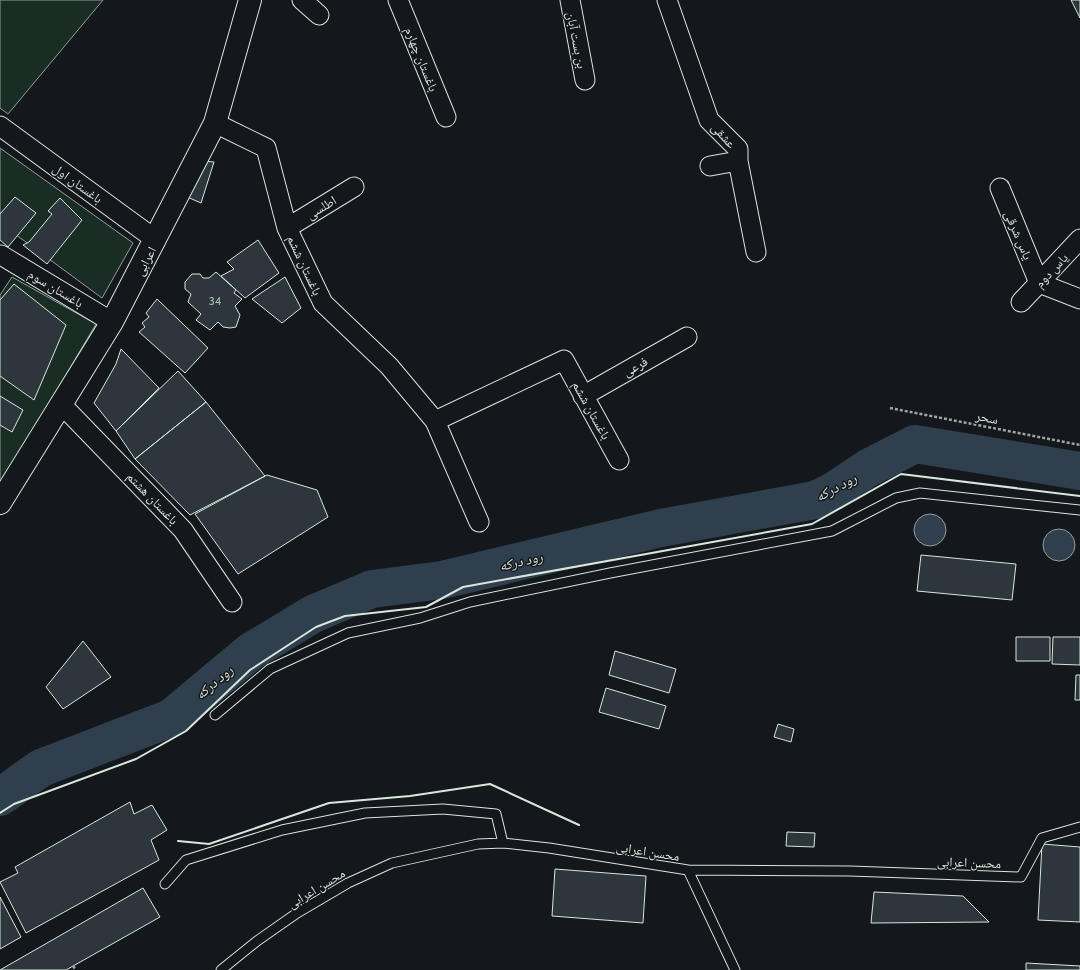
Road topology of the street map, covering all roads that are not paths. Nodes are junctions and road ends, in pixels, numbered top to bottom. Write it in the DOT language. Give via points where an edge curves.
graph roads {
  1 [pos="250,0"];
  2 [pos="302,0"];
  3 [pos="398,0"];
  4 [pos="570,0"];
  5 [pos="667,0"];
  6 [pos="319,15"];
  7 [pos="585,80"];
  8 [pos="446,117"];
  9 [pos="215,123"];
  10 [pos="0,126"];
  11 [pos="738,161"];
  12 [pos="710,166"];
  13 [pos="354,187"];
  14 [pos="1000,188"];
  15 [pos="287,228"];
  16 [pos="1080,239"];
  17 [pos="156,240"];
  18 [pos="756,252"];
  19 [pos="0,255"];
  20 [pos="1039,282"];
  21 [pos="1080,299"];
  22 [pos="1021,302"];
  23 [pos="112,322"];
  24 [pos="686,338"];
  25 [pos="584,396"];
  26 [pos="62,404"];
  27 [pos="435,422"];
  28 [pos="619,460"];
  29 [pos="0,503"];
  30 [pos="1080,510"];
  31 [pos="479,522"];
  32 [pos="232,602"];
  33 [pos="215,715"];
  34 [pos="1080,827"];
  35 [pos="503,842"];
  36 [pos="688,870"];
  37 [pos="164,884"];
  38 [pos="221,970"];
  39 [pos="735,970"];
  1 -- 9 [label="street, اعرابی"];
  2 -- 6 [label="street"];
  3 -- 8 [label="street, باغستان چهارم"];
  4 -- 7 [label="street, بن بست آبان"];
  5 -- 11 [label="street, عشقی" via="709,120 738,148"];
  9 -- 15 [label="street, باغستان ششم" via="266,148"];
  9 -- 17 [label="street, اعرابی"];
  10 -- 17 [label="street, باغستان اول"];
  11 -- 12 [label="street"];
  11 -- 18 [label="street, عشقی"];
  13 -- 15 [label="street, اطلسی"];
  14 -- 20 [label="street, یاس شرقی"];
  15 -- 27 [label="street, باغستان ششم" via="323,303 389,366"];
  16 -- 20 [label="street, یاس دوم"];
  17 -- 23 [label="street, اعرابی"];
  19 -- 23 [label="street, باغستان سوم"];
  20 -- 21 [label="street"];
  20 -- 22 [label="street, یاس دوم"];
  23 -- 26 [label="street, اعرابی"];
  24 -- 25 [label="street, فرعی"];
  25 -- 27 [label="street, باغستان ششم" via="564,360"];
  25 -- 28 [label="street, باغستان ششم"];
  26 -- 29 [label="street, اعرابی"];
  26 -- 32 [label="street, باغستان هشتم" via="183,530"];
  27 -- 31 [label="street, باغستان ششم"];
  30 -- 33 [label="lane" via="920,493 896,498 832,531 470,602 420,618 348,633 270,669"];
  34 -- 36 [label="lane, محسن اعرابی" via="1042,838 1021,877 850,871"];
  35 -- 36 [label="lane, محسن اعرابی"];
  35 -- 37 [label="lane" via="496,814 443,809 365,813 282,830 186,860"];
  35 -- 38 [label="lane, محسن اعرابی" via="422,855 370,872 296,913"];
  36 -- 39 [label="lane"];
}
